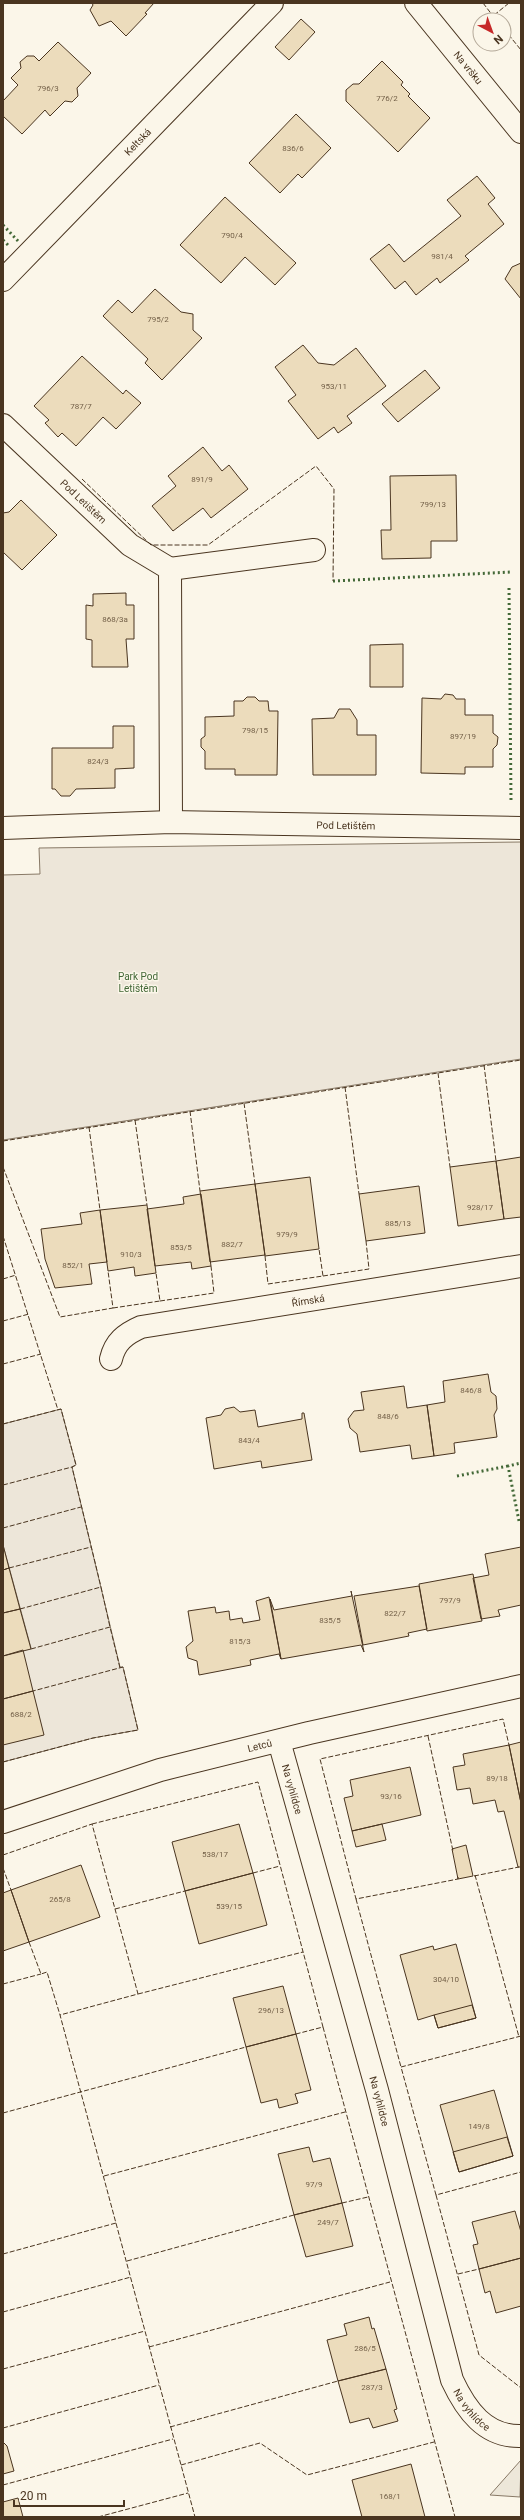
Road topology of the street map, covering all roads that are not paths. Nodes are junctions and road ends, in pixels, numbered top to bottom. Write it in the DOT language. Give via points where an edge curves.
graph roads {
  1 [pos="272,3"];
  2 [pos="416,3"];
  3 [pos="521,132"];
  4 [pos="3,280"];
  5 [pos="3,425"];
  6 [pos="314,550"];
  7 [pos="170,569"];
  8 [pos="170,822"];
  9 [pos="3,828"];
  10 [pos="521,828"];
  11 [pos="521,1266"];
  12 [pos="111,1359"];
  13 [pos="521,1686"];
  14 [pos="279,1741"];
  15 [pos="3,1822"];
  16 [pos="516,2436"];
  1 -- 4 [label="street, Keltská"];
  2 -- 3 [label="street, Na vršku"];
  5 -- 7 [label="street, Pod Letištěm" via="130,545"];
  6 -- 7 [label="street"];
  7 -- 8 [label="street"];
  8 -- 9 [label="street, Pod Letištěm"];
  8 -- 10 [label="street, Pod Letištěm"];
  11 -- 12 [label="street, Římská" via="141,1328 120,1340"];
  13 -- 14 [label="street, Letců"];
  14 -- 15 [label="street, Letců" via="160,1770"];
  14 -- 16 [label="street, Na vyhlídce" via="377,2090 452,2380 460,2397 478,2421 489,2430"];
}
